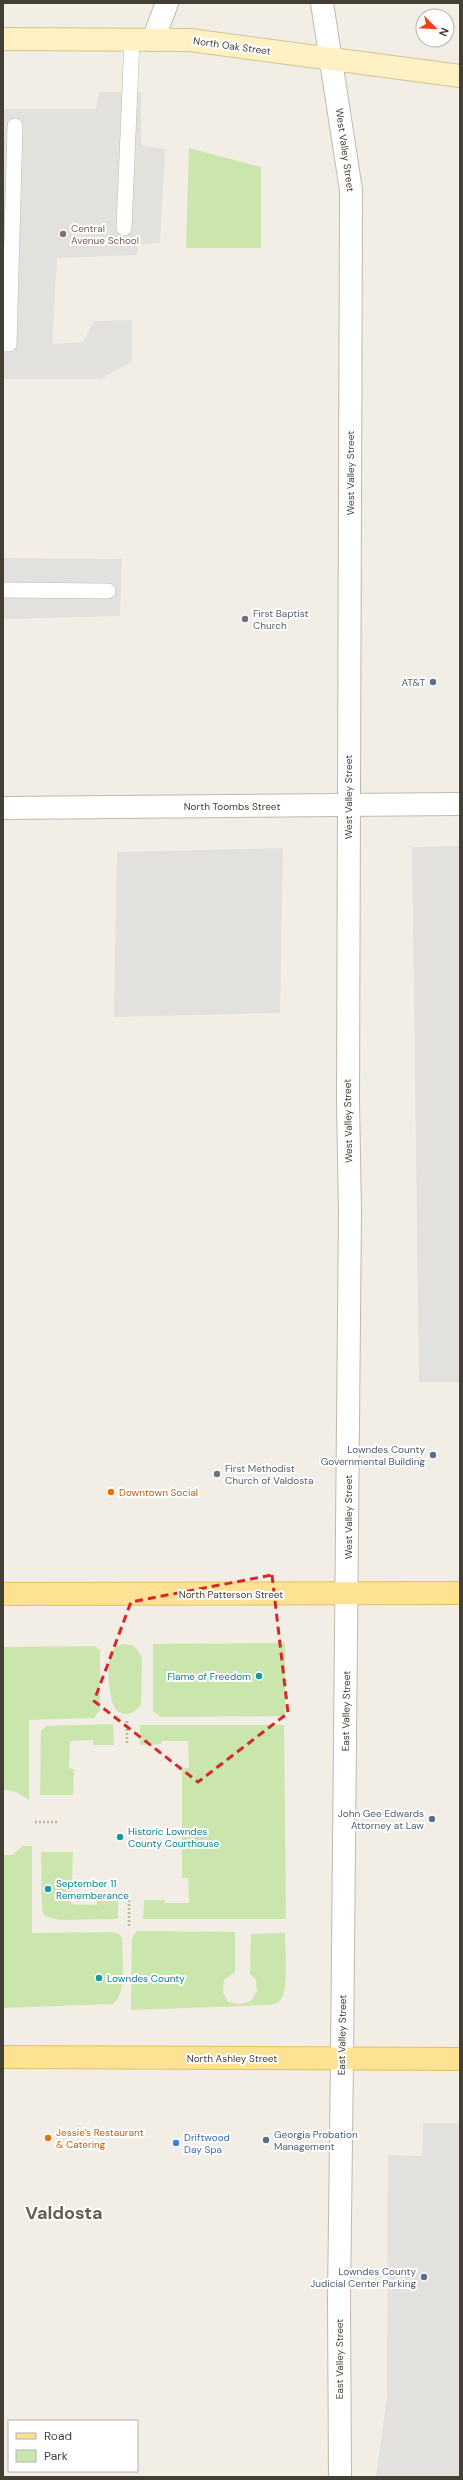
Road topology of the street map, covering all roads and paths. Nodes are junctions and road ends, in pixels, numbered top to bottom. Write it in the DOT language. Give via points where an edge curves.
graph roads {
  1 [pos="167,3"];
  2 [pos="322,3"];
  3 [pos="3,39"];
  4 [pos="142,40"];
  5 [pos="332,61"];
  6 [pos="460,76"];
  7 [pos="15,126"];
  8 [pos="124,228"];
  9 [pos="3,344"];
  10 [pos="3,590"];
  11 [pos="108,591"];
  12 [pos="460,804"];
  13 [pos="348,805"];
  14 [pos="3,808"];
  15 [pos="347,1593"];
  16 [pos="460,1593"];
  17 [pos="3,1594"];
  18 [pos="127,1721"];
  19 [pos="127,1745"];
  20 [pos="35,1822"];
  21 [pos="59,1822"];
  22 [pos="129,1900"];
  23 [pos="130,1927"];
  24 [pos="3,2057"];
  25 [pos="342,2058"];
  26 [pos="460,2060"];
  27 [pos="340,2477"];
  1 -- 4 [label="street"];
  2 -- 5 [label="street, West Valley Street"];
  3 -- 4 [label="main road, North Oak Street"];
  4 -- 5 [label="main road, North Oak Street" via="190,40"];
  4 -- 8 [label="lane"];
  5 -- 6 [label="main road, North Oak Street"];
  5 -- 13 [label="street, West Valley Street" via="351,190"];
  7 -- 9 [label="lane" via="9,344"];
  10 -- 11 [label="lane"];
  12 -- 13 [label="street, North Toombs Street"];
  13 -- 14 [label="street, North Toombs Street"];
  13 -- 15 [label="street, West Valley Street" via="350,1220"];
  15 -- 16 [label="main road, North Patterson Street"];
  15 -- 17 [label="main road, North Patterson Street"];
  15 -- 25 [label="street, East Valley Street"];
  18 -- 19 [label="path"];
  20 -- 21 [label="path"];
  22 -- 23 [label="path"];
  24 -- 25 [label="main road, North Ashley Street"];
  25 -- 26 [label="main road, North Ashley Street"];
  25 -- 27 [label="street, East Valley Street" via="338,2297"];
}
